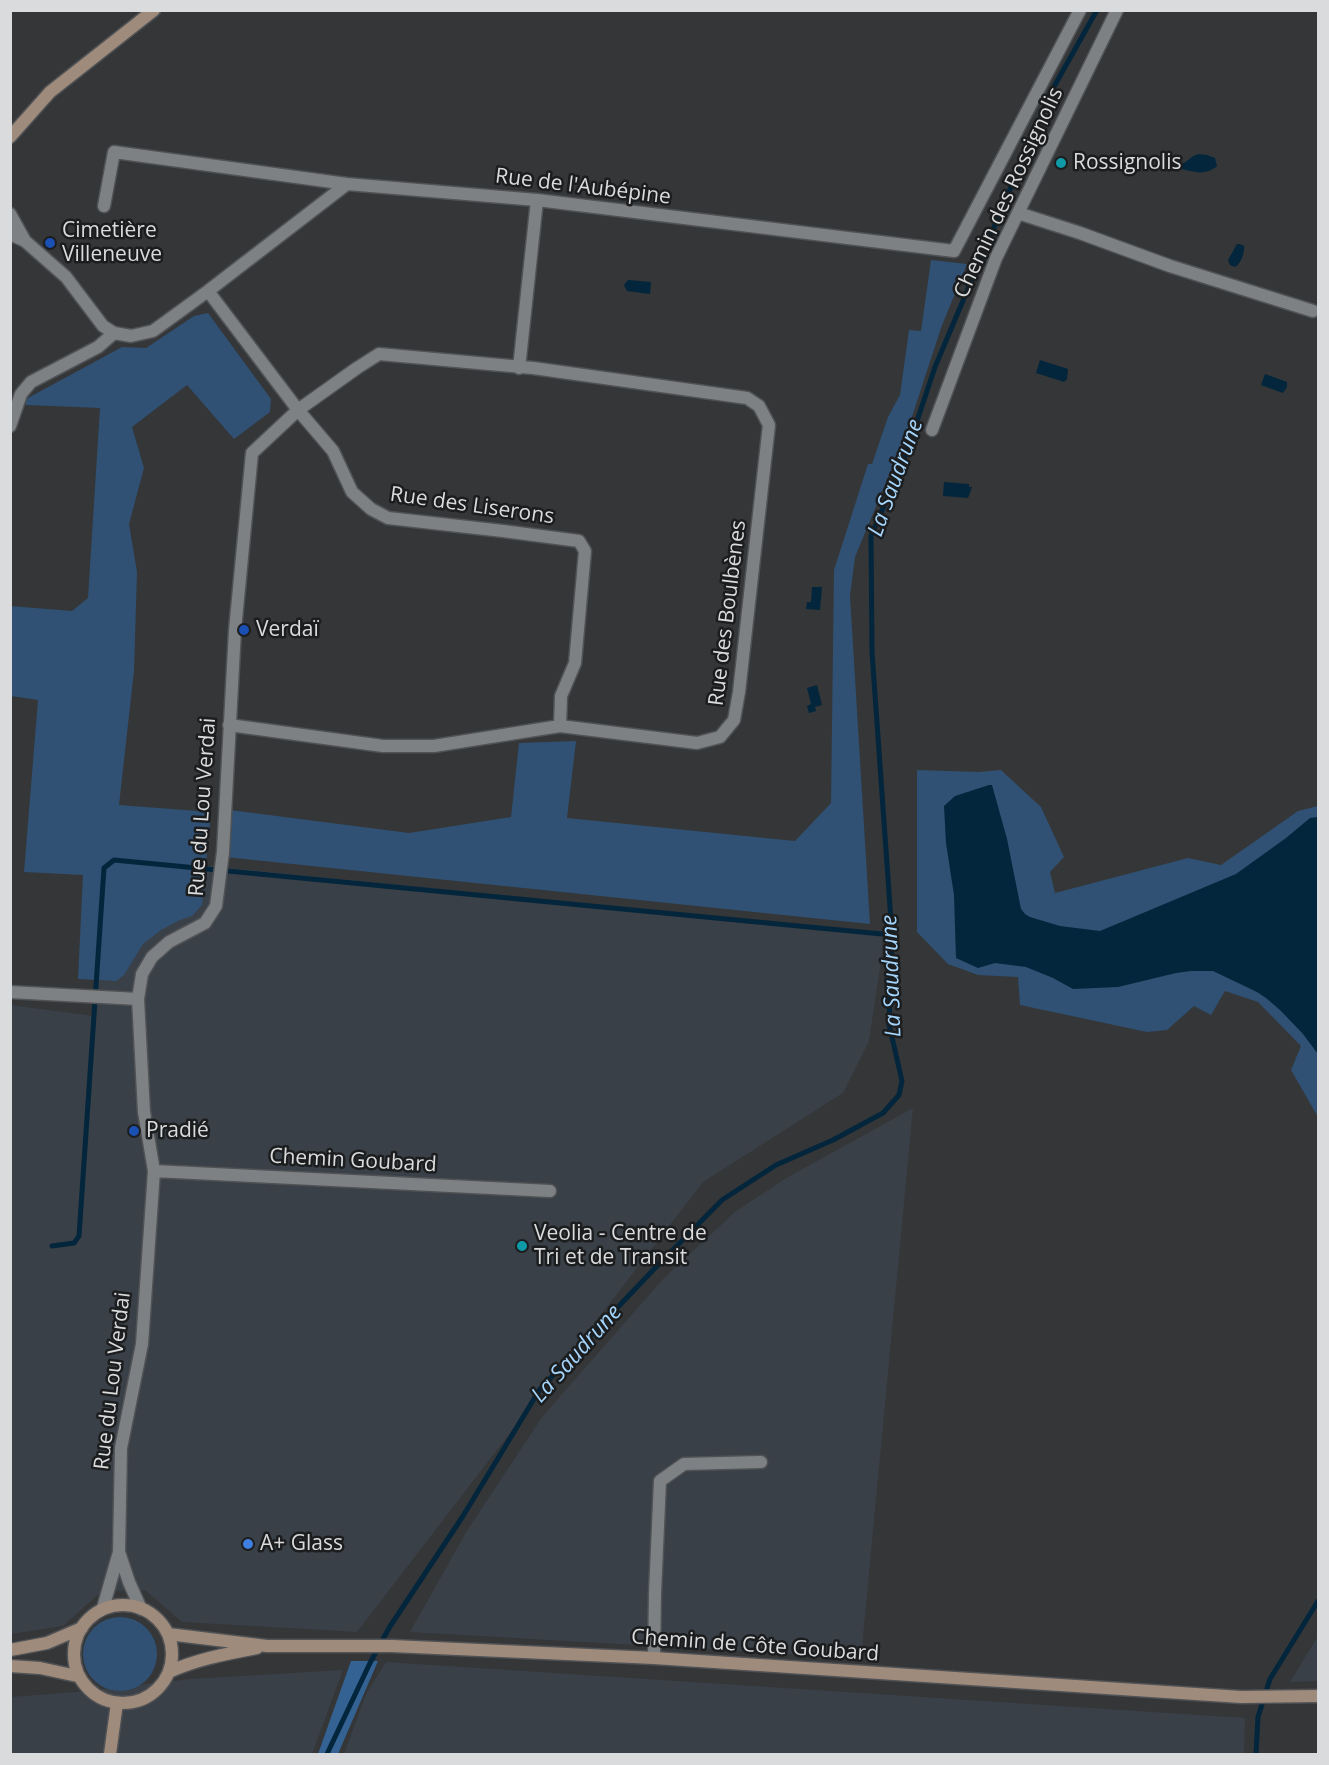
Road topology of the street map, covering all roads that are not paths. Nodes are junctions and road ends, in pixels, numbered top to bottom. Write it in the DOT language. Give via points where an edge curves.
graph roads {
  1 [pos="154,10"];
  2 [pos="1080,10"];
  3 [pos="1117,10"];
  4 [pos="12,136"];
  5 [pos="10,148"];
  6 [pos="347,184"];
  7 [pos="537,200"];
  8 [pos="104,206"];
  9 [pos="1018,213"];
  10 [pos="10,214"];
  11 [pos="10,234"];
  12 [pos="25,241"];
  13 [pos="208,291"];
  14 [pos="1313,311"];
  15 [pos="114,333"];
  16 [pos="519,368"];
  17 [pos="533,368"];
  18 [pos="298,410"];
  19 [pos="10,426"];
  20 [pos="932,430"];
  21 [pos="229,725"];
  22 [pos="560,726"];
  23 [pos="10,992"];
  24 [pos="138,999"];
  25 [pos="154,1170"];
  26 [pos="550,1191"];
  27 [pos="761,1462"];
  28 [pos="119,1552"];
  29 [pos="103,1608"];
  30 [pos="141,1609"];
  31 [pos="83,1627"];
  32 [pos="168,1634"];
  33 [pos="267,1646"];
  34 [pos="10,1650"];
  35 [pos="654,1658"];
  36 [pos="10,1666"];
  37 [pos="169,1672"];
  38 [pos="77,1676"];
  39 [pos="1318,1696"];
  40 [pos="117,1703"];
  41 [pos="110,1755"];
  1 -- 4 [label="main road" via="50,92"];
  2 -- 7 [label="street, Rue de l'Aubépine" via="954,251"];
  3 -- 9 [label="street, Chemin des Rossignolis"];
  4 -- 5 [label="main road"];
  6 -- 7 [label="street, Rue de l'Aubépine"];
  6 -- 8 [label="street, Rue de l'Aubépine" via="114,152"];
  6 -- 13 [label="street"];
  7 -- 16 [label="street"];
  9 -- 14 [label="street"];
  9 -- 20 [label="street, Chemin des Rossignolis" via="996,258"];
  10 -- 12 [label="street"];
  11 -- 12 [label="street"];
  12 -- 15 [label="street" via="66,277 103,326"];
  13 -- 15 [label="street" via="153,331 131,336"];
  13 -- 18 [label="street, Rue des Liserons"];
  15 -- 19 [label="street" via="98,348 32,382 21,394"];
  16 -- 17 [label="street, Rue du Lou Verdai"];
  16 -- 18 [label="street, Rue du Lou Verdai" via="379,354"];
  17 -- 22 [label="street, Rue des Boulbènes" via="747,398 759,406 769,425 734,720 720,737 697,743"];
  18 -- 21 [label="street, Rue du Lou Verdai" via="252,453"];
  18 -- 22 [label="street, Rue des Liserons" via="333,451 352,492 388,518 579,541 585,551 575,663 561,696"];
  21 -- 22 [label="street, Rue des Boulbènes" via="383,746 434,746"];
  21 -- 24 [label="street, Rue du Lou Verdai" via="223,852 216,906 205,923 169,942 152,957 142,974"];
  23 -- 24 [label="street"];
  24 -- 25 [label="street, Rue du Lou Verdai" via="144,1112"];
  25 -- 26 [label="street, Chemin Goubard"];
  25 -- 28 [label="street, Rue du Lou Verdai" via="142,1344 121,1448"];
  27 -- 35 [label="street" via="684,1464 660,1481"];
  28 -- 29 [label="street, Rue du Lou Verdai"];
  28 -- 30 [label="street"];
  29 -- 30 [label="main road" via="121,1603"];
  29 -- 31 [label="main road"];
  30 -- 32 [label="main road" via="156,1618"];
  31 -- 34 [label="main road" via="47,1643"];
  31 -- 38 [label="main road" via="75,1639 72,1657"];
  32 -- 33 [label="main road, Chemin de Côte Goubard"];
  32 -- 37 [label="main road" via="172,1653"];
  33 -- 35 [label="main road, Chemin de Côte Goubard"];
  33 -- 37 [label="main road, Chemin de Côte Goubard" via="201,1659"];
  35 -- 39 [label="main road, Chemin de Côte Goubard" via="1246,1697"];
  36 -- 38 [label="main road"];
  37 -- 40 [label="main road" via="153,1693 140,1700"];
  38 -- 40 [label="main road" via="96,1694"];
  40 -- 41 [label="main road"];
}
